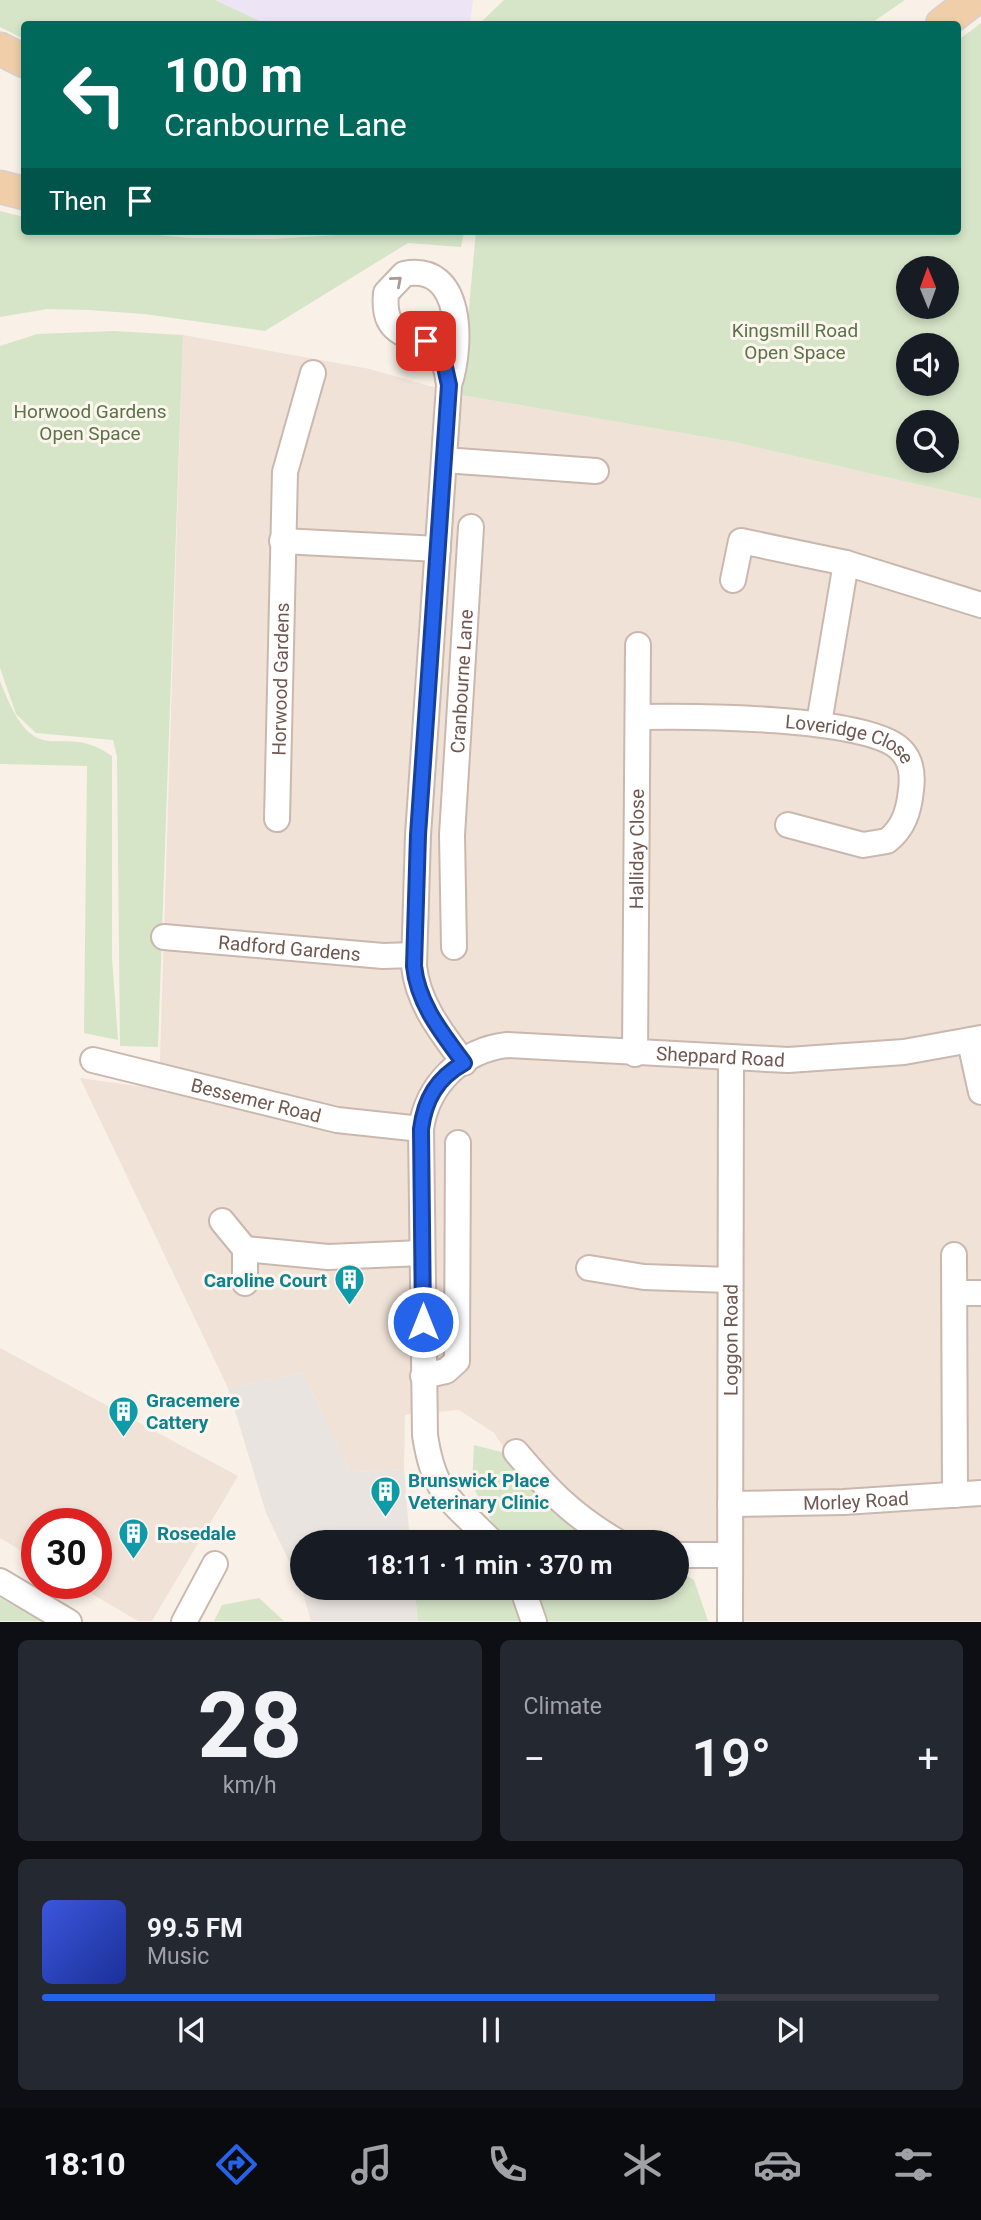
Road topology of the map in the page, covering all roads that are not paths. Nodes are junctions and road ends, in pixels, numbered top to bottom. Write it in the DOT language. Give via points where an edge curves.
graph roads {
  1 [pos="973,0"];
  2 [pos="946,21"];
  3 [pos="0,49"];
  4 [pos="21,60"];
  5 [pos="0,187"];
  6 [pos="21,192"];
  7 [pos="313,373"];
  8 [pos="449,385"];
  9 [pos="444,460"];
  10 [pos="596,471"];
  11 [pos="471,527"];
  12 [pos="282,541"];
  13 [pos="438,549"];
  14 [pos="846,563"];
  15 [pos="733,580"];
  16 [pos="981,605"];
  17 [pos="638,645"];
  18 [pos="638,717"];
  19 [pos="819,723"];
  20 [pos="277,819"];
  21 [pos="788,825"];
  22 [pos="418,835"];
  23 [pos="452,835"];
  24 [pos="164,937"];
  25 [pos="454,947"];
  26 [pos="414,955"];
  27 [pos="975,1040"];
  28 [pos="635,1054"];
  29 [pos="731,1059"];
  30 [pos="93,1060"];
  31 [pos="464,1063"];
  32 [pos="981,1092"];
  33 [pos="421,1129"];
  34 [pos="458,1143"];
  35 [pos="222,1221"];
  36 [pos="245,1249"];
  37 [pos="422,1254"];
  38 [pos="954,1255"];
  39 [pos="589,1268"];
  40 [pos="729,1280"];
  41 [pos="245,1283"];
  42 [pos="955,1293"];
  43 [pos="981,1293"];
  44 [pos="423,1376"];
  45 [pos="516,1452"];
  46 [pos="981,1493"];
  47 [pos="955,1495"];
  48 [pos="730,1504"];
  49 [pos="480,1530"];
  50 [pos="597,1530"];
  51 [pos="689,1555"];
  52 [pos="729,1555"];
  53 [pos="215,1564"];
  54 [pos="0,1581"];
  55 [pos="527,1600"];
  56 [pos="69,1622"];
  57 [pos="184,1622"];
  58 [pos="534,1622"];
  59 [pos="730,1622"];
  1 -- 2 [label="main road"];
  3 -- 4 [label="main road"];
  5 -- 6 [label="main road"];
  7 -- 12 [label="street, Horwood Gardens" via="285,472"];
  8 -- 9 [label="street, Cranbourne Lane"];
  9 -- 10 [label="street"];
  9 -- 13 [label="street, Cranbourne Lane"];
  11 -- 23 [label="street, Cranbourne Lane"];
  12 -- 13 [label="street"];
  12 -- 20 [label="street, Horwood Gardens"];
  13 -- 22 [label="street, Cranbourne Lane"];
  14 -- 15 [label="street" via="741,541"];
  14 -- 16 [label="street"];
  14 -- 19 [label="street"];
  17 -- 18 [label="street, Halliday Close"];
  18 -- 19 [label="street, Loveridge Close"];
  18 -- 28 [label="street, Halliday Close"];
  19 -- 21 [label="street, Loveridge Close" via="879,738 902,750 912,776 908,811 893,837 878,845"];
  22 -- 23 [label="street"];
  22 -- 26 [label="street, Cranbourne Lane"];
  23 -- 25 [label="street, Cranbourne Lane"];
  24 -- 26 [label="street, Radford Gardens"];
  26 -- 31 [label="street, Cranbourne Lane" via="424,1005"];
  27 -- 29 [label="street, Sheppard Road" via="846,1058"];
  27 -- 32 [label="street"];
  28 -- 29 [label="street, Sheppard Road"];
  28 -- 31 [label="street, Sheppard Road" via="507,1045 494,1046"];
  29 -- 40 [label="street, Loggon Road"];
  30 -- 33 [label="street, Bessemer Road" via="337,1120"];
  31 -- 33 [label="street" via="439,1082 424,1108"];
  33 -- 37 [label="street"];
  34 -- 44 [label="street" via="457,1361 446,1371"];
  35 -- 36 [label="street"];
  36 -- 37 [label="street" via="328,1257"];
  36 -- 41 [label="street"];
  37 -- 44 [label="street"];
  38 -- 42 [label="street"];
  39 -- 40 [label="street" via="644,1277"];
  40 -- 48 [label="street, Loggon Road"];
  42 -- 43 [label="street"];
  42 -- 47 [label="street"];
  44 -- 49 [label="street" via="425,1435 435,1480"];
  45 -- 50 [label="street" via="556,1500"];
  46 -- 47 [label="street, Morley Road"];
  47 -- 48 [label="street, Morley Road"];
  48 -- 52 [label="street, Loggon Road"];
  51 -- 52 [label="street"];
  52 -- 59 [label="street, Loggon Road"];
  53 -- 57 [label="street"];
  54 -- 56 [label="street"];
  55 -- 58 [label="street"];
}
